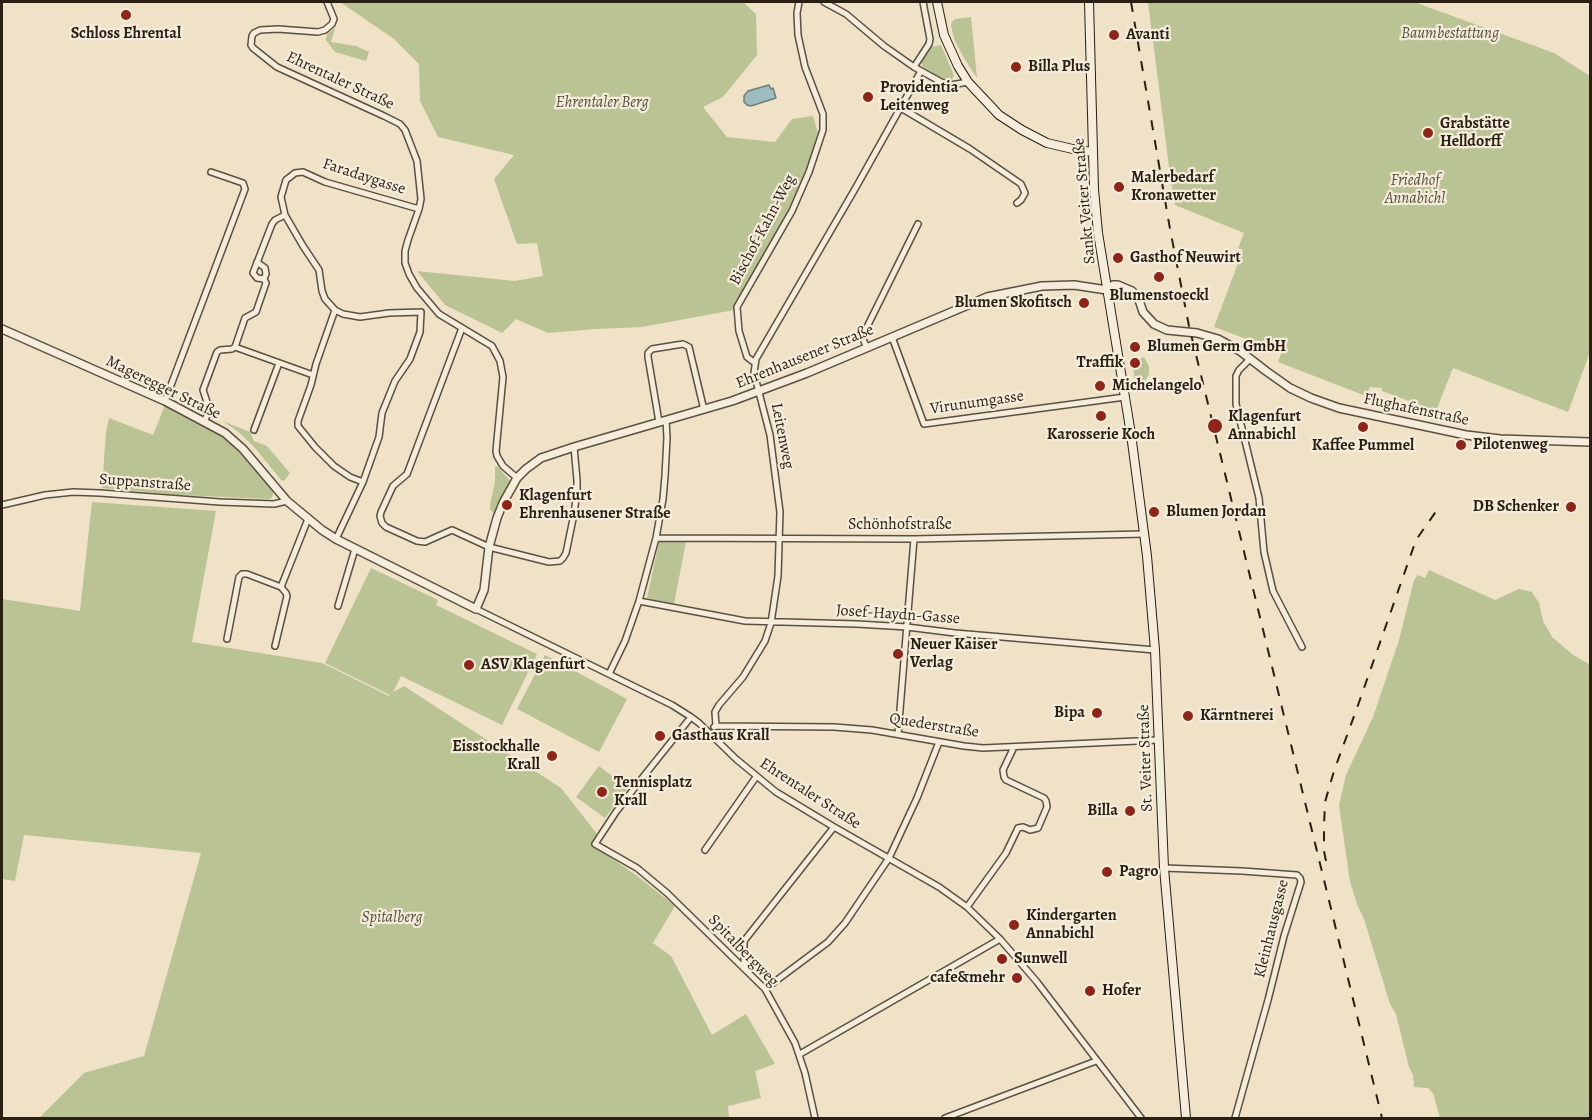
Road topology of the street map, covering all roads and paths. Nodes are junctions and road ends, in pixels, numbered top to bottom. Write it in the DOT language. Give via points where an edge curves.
graph roads {
  1 [pos="327,2"];
  2 [pos="799,2"];
  3 [pos="824,2"];
  4 [pos="923,2"];
  5 [pos="937,2"];
  6 [pos="1089,2"];
  7 [pos="914,67"];
  8 [pos="921,71"];
  9 [pos="968,82"];
  10 [pos="901,108"];
  11 [pos="1093,152"];
  12 [pos="210,172"];
  13 [pos="1017,203"];
  14 [pos="419,209"];
  15 [pos="285,216"];
  16 [pos="918,224"];
  17 [pos="257,262"];
  18 [pos="264,279"];
  19 [pos="1107,290"];
  20 [pos="430,306"];
  21 [pos="335,310"];
  22 [pos="422,312"];
  23 [pos="462,328"];
  24 [pos="2,329"];
  25 [pos="892,337"];
  26 [pos="235,347"];
  27 [pos="867,348"];
  28 [pos="1250,359"];
  29 [pos="279,363"];
  30 [pos="755,363"];
  31 [pos="313,375"];
  32 [pos="758,390"];
  33 [pos="1125,398"];
  34 [pos="165,401"];
  35 [pos="704,410"];
  36 [pos="205,421"];
  37 [pos="662,421"];
  38 [pos="254,430"];
  39 [pos="1590,442"];
  40 [pos="574,447"];
  41 [pos="517,478"];
  42 [pos="363,482"];
  43 [pos="287,501"];
  44 [pos="2,505"];
  45 [pos="308,519"];
  46 [pos="1145,534"];
  47 [pos="656,538"];
  48 [pos="336,539"];
  49 [pos="780,539"];
  50 [pos="914,539"];
  51 [pos="489,547"];
  52 [pos="355,549"];
  53 [pos="281,587"];
  54 [pos="639,601"];
  55 [pos="338,606"];
  56 [pos="476,609"];
  57 [pos="771,622"];
  58 [pos="907,627"];
  59 [pos="227,639"];
  60 [pos="275,646"];
  61 [pos="1302,647"];
  62 [pos="1155,650"];
  63 [pos="609,674"];
  64 [pos="691,717"];
  65 [pos="716,726"];
  66 [pos="709,733"];
  67 [pos="898,734"];
  68 [pos="1159,740"];
  69 [pos="939,742"];
  70 [pos="1014,747"];
  71 [pos="756,777"];
  72 [pos="834,827"];
  73 [pos="705,850"];
  74 [pos="889,858"];
  75 [pos="1164,868"];
  76 [pos="967,907"];
  77 [pos="1000,939"];
  78 [pos="744,967"];
  79 [pos="765,989"];
  80 [pos="800,1054"];
  81 [pos="1096,1061"];
  82 [pos="815,1119"];
  83 [pos="945,1119"];
  84 [pos="1141,1119"];
  85 [pos="1186,1119"];
  86 [pos="1234,1119"];
  1 -- 14 [label="street, Ehrentaler Straße" via="334,19 325,30 260,30 252,36 253,48 278,67 400,124 417,161"];
  2 -- 30 [label="street, Bischof-Kahn-Weg" via="798,35 823,114 823,130 792,211 737,307 747,357"];
  3 -- 7 [label="street" via="846,14"];
  4 -- 7 [label="street" via="930,39"];
  5 -- 9 [label="main road" via="944,35"];
  6 -- 11 [label="main road, Sankt Veiter Straße"];
  7 -- 8 [label="street"];
  8 -- 9 [label="street" via="951,85"];
  8 -- 10 [label="street"];
  9 -- 11 [label="main road" via="999,115 1022,130 1047,143"];
  10 -- 13 [label="street" via="1021,184 1025,193"];
  10 -- 30 [label="street"];
  11 -- 19 [label="main road, Sankt Veiter Straße" via="1098,233"];
  12 -- 34 [label="street" via="243,183 245,189"];
  14 -- 15 [label="street, Faradaygasse" via="325,183 298,171 282,189"];
  14 -- 20 [label="street, Ehrentaler Straße" via="405,263"];
  15 -- 17 [label="street" via="272,224"];
  15 -- 21 [label="street, Faradaygasse" via="320,270 322,291"];
  16 -- 27 [label="street" via="864,333"];
  17 -- 18 [label="street" via="265,268"];
  17 -- 18 [label="street" via="253,273"];
  18 -- 26 [label="street" via="256,312 245,318"];
  19 -- 25 [label="street, Ehrenhausener Straße" via="1074,285 1001,293"];
  19 -- 28 [label="street, Flughafenstraße" via="1116,296 1137,297 1148,319 1160,327 1218,339"];
  19 -- 33 [label="main road, Sankt Veiter Straße"];
  20 -- 22 [label="street"];
  20 -- 23 [label="street, Ehrentaler Straße"];
  21 -- 22 [label="street" via="360,317"];
  21 -- 31 [label="street"];
  22 -- 42 [label="street" via="420,332 386,402"];
  23 -- 41 [label="street, Ehrentaler Straße" via="492,346 500,361 503,376 496,450 503,466"];
  23 -- 51 [label="street" via="407,474 393,486 381,520 386,527 417,541 425,542 452,530"];
  24 -- 34 [label="street, Mageregger Straße"];
  25 -- 27 [label="street, Ehrenhausener Straße"];
  25 -- 33 [label="street, Virunumgasse" via="924,424"];
  26 -- 29 [label="street"];
  26 -- 36 [label="street" via="217,352 203,390 209,408"];
  27 -- 32 [label="street, Ehrenhausener Straße"];
  28 -- 39 [label="street, Flughafenstraße" via="1290,388 1339,408 1500,439"];
  28 -- 61 [label="street" via="1236,376 1236,404 1259,498 1264,552 1273,591"];
  29 -- 31 [label="street"];
  29 -- 38 [label="street"];
  30 -- 32 [label="street, Leitenweg"];
  31 -- 42 [label="street" via="298,426 334,466"];
  32 -- 35 [label="street, Ehrenhausener Straße"];
  32 -- 49 [label="street, Leitenweg" via="773,454"];
  33 -- 46 [label="main road, St. Veiter Straße"];
  34 -- 36 [label="street, Mageregger Straße"];
  35 -- 37 [label="street, Ehrenhausener Straße"];
  35 -- 37 [label="street" via="689,347 683,344 652,349 648,357"];
  36 -- 43 [label="street, Mageregger Straße" via="243,449"];
  37 -- 40 [label="street, Ehrenhausener Straße"];
  37 -- 47 [label="street" via="668,438"];
  40 -- 41 [label="street, Ehrenhausener Straße" via="542,458"];
  40 -- 51 [label="street" via="577,491 563,558 555,563"];
  41 -- 51 [label="street" via="503,503"];
  42 -- 48 [label="street"];
  43 -- 44 [label="street, Suppanstraße" via="234,503 73,492"];
  43 -- 45 [label="street, Mageregger Straße"];
  45 -- 48 [label="street, Mageregger Straße"];
  45 -- 53 [label="street"];
  46 -- 50 [label="street, Schönhofstraße"];
  46 -- 62 [label="main road, St. Veiter Straße"];
  47 -- 49 [label="street, Schönhofstraße"];
  47 -- 54 [label="street"];
  48 -- 52 [label="street, Mageregger Straße"];
  49 -- 50 [label="street, Schönhofstraße"];
  49 -- 57 [label="street, Leitenweg"];
  50 -- 58 [label="street"];
  51 -- 56 [label="street" via="484,590"];
  52 -- 55 [label="street"];
  52 -- 56 [label="street, Mageregger Straße"];
  53 -- 59 [label="street" via="242,574"];
  53 -- 60 [label="street" via="287,596"];
  54 -- 57 [label="street, Josef-Haydn-Gasse" via="745,621"];
  54 -- 63 [label="street"];
  56 -- 63 [label="street, Ehrentaler Straße"];
  57 -- 58 [label="street, Josef-Haydn-Gasse"];
  57 -- 65 [label="street, Leitenweg" via="751,667 715,712"];
  58 -- 62 [label="street, Josef-Haydn-Gasse"];
  58 -- 67 [label="street"];
  62 -- 68 [label="main road, St. Veiter Straße"];
  63 -- 64 [label="street, Ehrentaler Straße"];
  64 -- 66 [label="street, Ehrentaler Straße"];
  64 -- 78 [label="street, Spitalbergweg" via="595,843 667,893"];
  65 -- 66 [label="street"];
  65 -- 67 [label="street, Quederstraße" via="834,727"];
  66 -- 71 [label="street, Ehrentaler Straße"];
  67 -- 69 [label="street, Quederstraße"];
  68 -- 70 [label="street, Quederstraße"];
  68 -- 75 [label="main road, St. Veiter Straße"];
  69 -- 70 [label="street, Quederstraße" via="983,748"];
  69 -- 74 [label="street"];
  70 -- 76 [label="street" via="1003,770 1004,777 1044,798 1047,807 1038,828 1018,828 1006,853"];
  71 -- 72 [label="street, Ehrentaler Straße"];
  71 -- 73 [label="street"];
  72 -- 74 [label="street, Ehrentaler Straße"];
  72 -- 78 [label="street" via="744,941"];
  74 -- 76 [label="street, Ehrentaler Straße"];
  74 -- 79 [label="street" via="828,942"];
  75 -- 85 [label="main road, St. Veiter Straße"];
  75 -- 86 [label="street, Kleinhausgasse" via="1300,878"];
  76 -- 77 [label="street, Ehrentaler Straße"];
  77 -- 80 [label="street"];
  77 -- 81 [label="street, Ehrentaler Straße"];
  78 -- 79 [label="street, Spitalbergweg"];
  79 -- 80 [label="street, Spitalbergweg"];
  80 -- 82 [label="street, Spitalbergweg"];
  81 -- 83 [label="street"];
  81 -- 84 [label="street, Ehrentaler Straße"];
}
